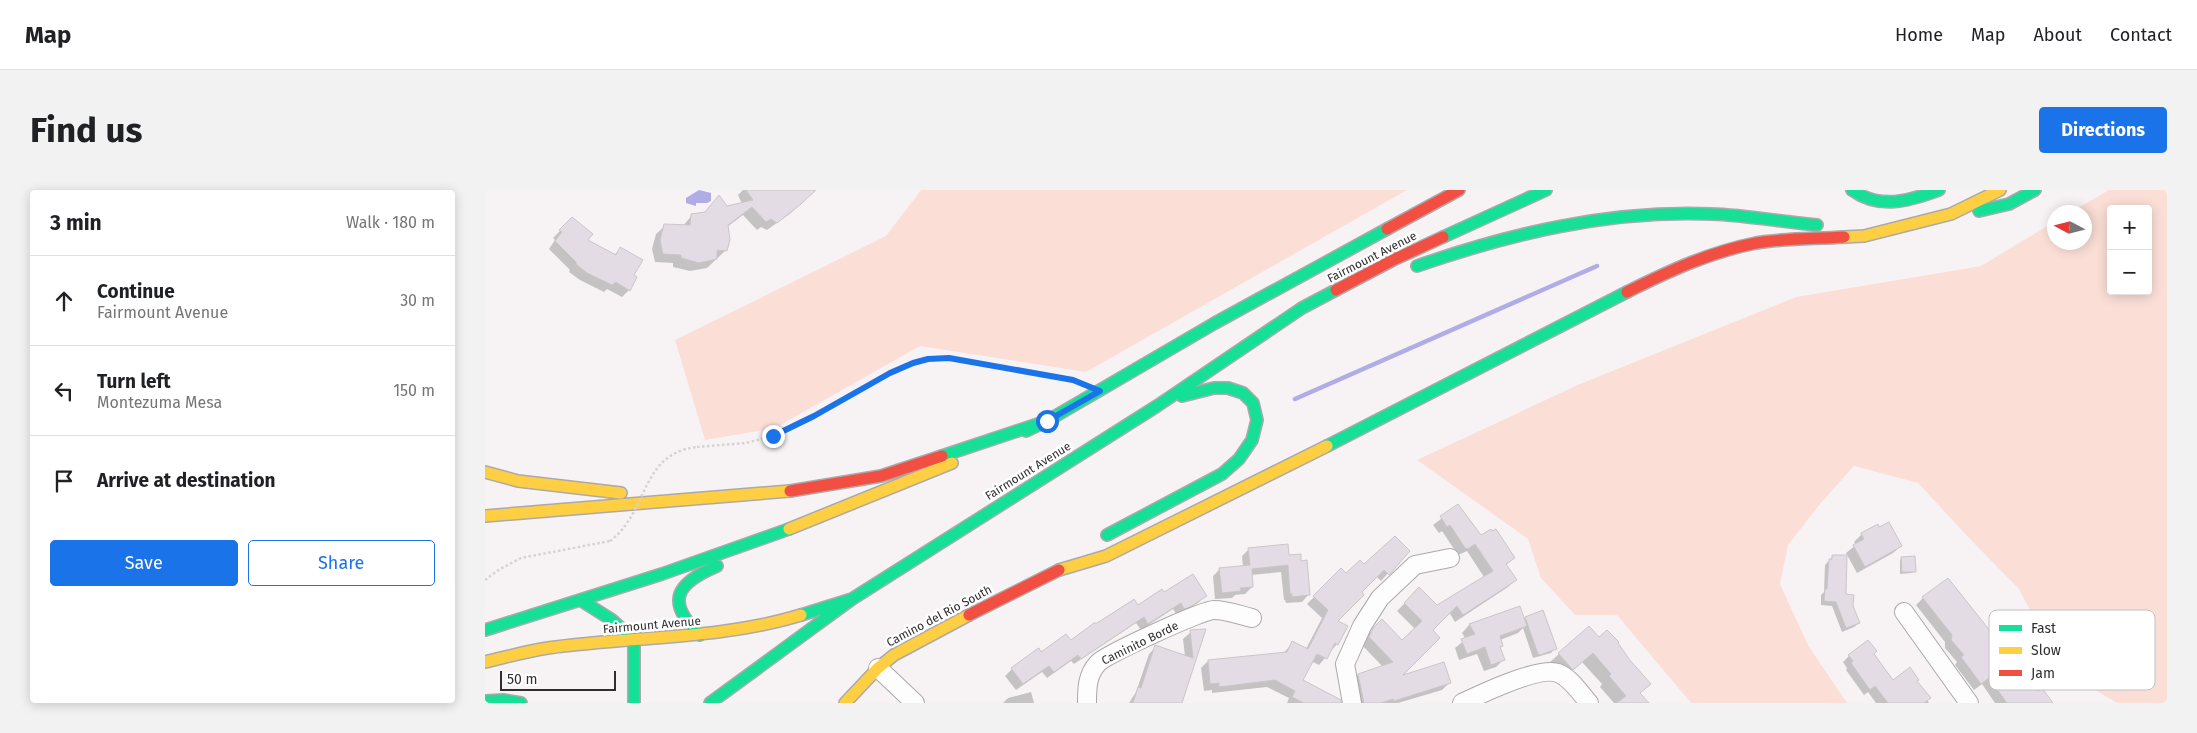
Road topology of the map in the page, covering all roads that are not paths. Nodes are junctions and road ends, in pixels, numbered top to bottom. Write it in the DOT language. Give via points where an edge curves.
graph roads {
  1 [pos="1459,190"];
  2 [pos="1546,190"];
  3 [pos="1852,190"];
  4 [pos="1939,190"];
  5 [pos="2000,190"];
  6 [pos="2035,190"];
  7 [pos="1951,214"];
  8 [pos="1893,228"];
  9 [pos="1408,269"];
  10 [pos="1382,279"];
  11 [pos="1302,308"];
  12 [pos="1157,406"];
  13 [pos="1047,421"];
  14 [pos="485,472"];
  15 [pos="680,500"];
  16 [pos="485,516"];
  17 [pos="1099,540"];
  18 [pos="741,547"];
  19 [pos="1083,552"];
  20 [pos="1450,558"];
  21 [pos="1059,570"];
  22 [pos="852,599"];
  23 [pos="582,601"];
  24 [pos="1904,612"];
  25 [pos="1252,618"];
  26 [pos="485,630"];
  27 [pos="700,635"];
  28 [pos="634,640"];
  29 [pos="485,662"];
  30 [pos="878,668"];
  31 [pos="485,701"];
  32 [pos="521,703"];
  33 [pos="635,703"];
  34 [pos="710,703"];
  35 [pos="845,703"];
  36 [pos="915,703"];
  37 [pos="1087,703"];
  38 [pos="1353,703"];
  39 [pos="1462,703"];
  40 [pos="1589,703"];
  41 [pos="1969,703"];
  1 -- 13 [label="main road, Fairmount Avenue" via="1215,323"];
  2 -- 11 [label="main road, Fairmount Avenue" via="1393,260"];
  3 -- 4 [label="main road" via="1861,198 1880,203 1902,202"];
  5 -- 7 [label="main road"];
  6 -- 7 [label="main road" via="2019,201 1993,210"];
  7 -- 8 [label="main road"];
  8 -- 9 [label="main road" via="1817,225 1712,214 1602,219 1484,244"];
  8 -- 21 [label="main road" via="1864,236 1758,243 1715,253 1669,271 1106,556"];
  10 -- 11 [label="main road"];
  11 -- 12 [label="main road, Fairmount Avenue"];
  12 -- 17 [label="main road" via="1195,392 1228,388 1243,393 1253,403 1257,420 1252,440 1239,460 1222,474"];
  12 -- 22 [label="main road, Fairmount Avenue"];
  13 -- 15 [label="main road" via="881,476 798,490"];
  13 -- 18 [label="main road, Fairmount Avenue" via="905,484"];
  14 -- 15 [label="main road" via="519,481"];
  15 -- 16 [label="main road"];
  18 -- 23 [label="main road, Fairmount Avenue"];
  18 -- 27 [label="main road" via="730,560 688,580 680,593 679,608 686,623"];
  19 -- 21 [label="main road"];
  20 -- 38 [label="street" via="1415,565 1380,598 1361,626 1345,664"];
  21 -- 30 [label="main road, Camino del Rio South" via="894,655"];
  22 -- 27 [label="main road, Fairmount Avenue" via="771,624"];
  22 -- 34 [label="main road"];
  23 -- 26 [label="main road, Fairmount Avenue"];
  23 -- 28 [label="main road" via="613,620"];
  24 -- 41 [label="street"];
  25 -- 37 [label="street, Caminito Borde" via="1213,610 1151,635 1099,662 1087,687"];
  27 -- 28 [label="main road, Fairmount Avenue"];
  28 -- 29 [label="main road, Fairmount Avenue" via="548,648"];
  28 -- 33 [label="main road"];
  30 -- 35 [label="main road, Camino del Rio South"];
  30 -- 36 [label="street"];
  31 -- 32 [label="main road"];
  39 -- 40 [label="street" via="1540,673 1558,673"];
}
